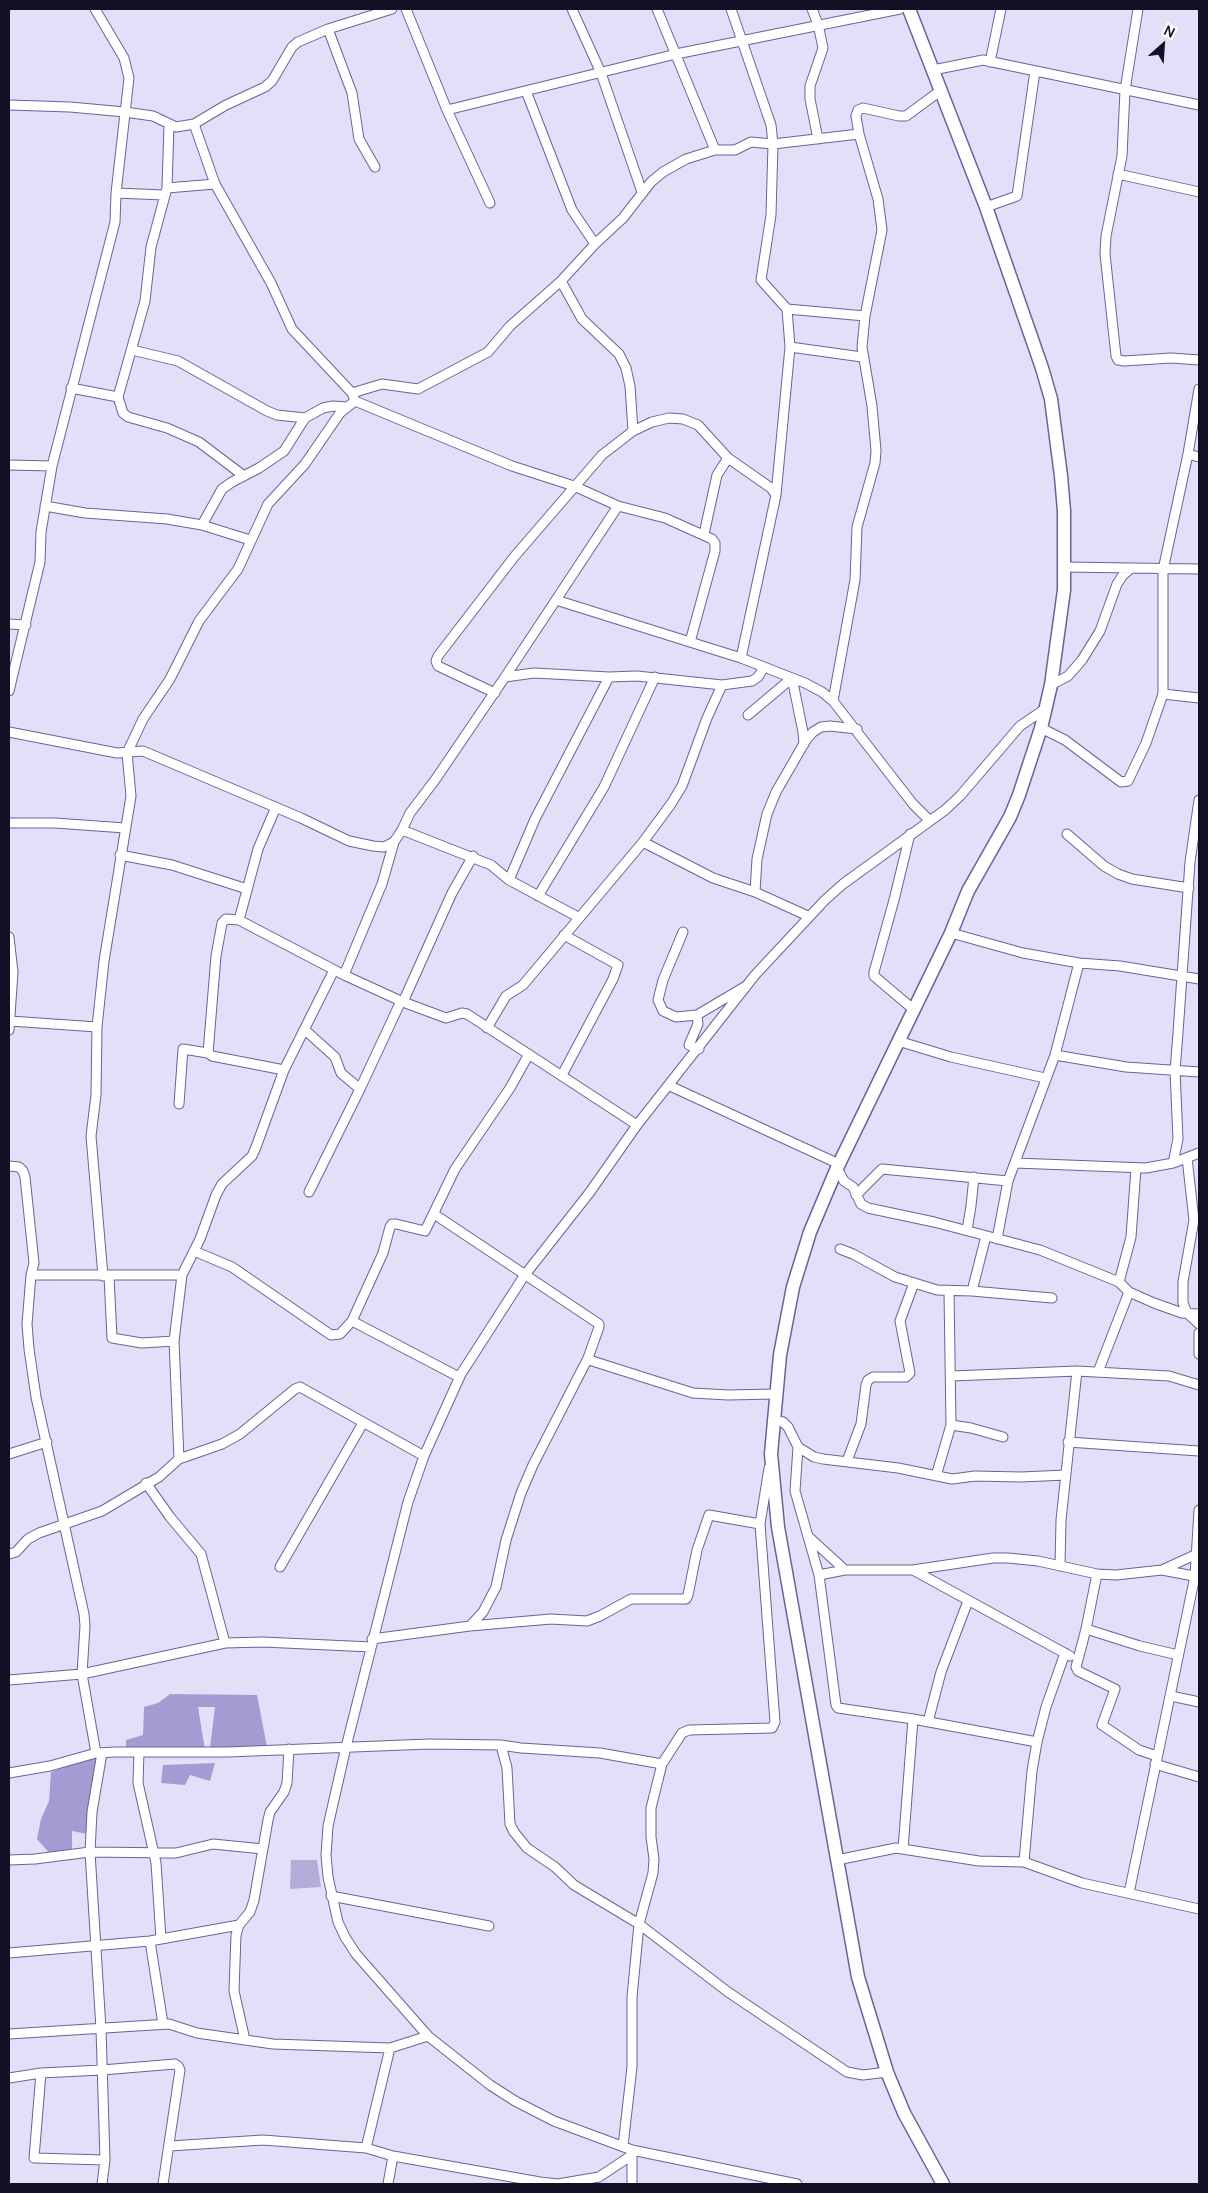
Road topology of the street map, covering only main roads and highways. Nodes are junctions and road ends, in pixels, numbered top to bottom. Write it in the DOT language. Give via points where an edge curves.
graph roads {
  1 [pos="908,9"];
  2 [pos="943,2184"];
  1 -- 2 [label="main road" via="986,207 1031,331 1051,399 1064,511 1065,567 1061,616 1052,685 1019,796 968,891 951,933 815,1216 793,1287 780,1355 771,1454 778,1527 858,1977 887,2072 904,2113"];
}
